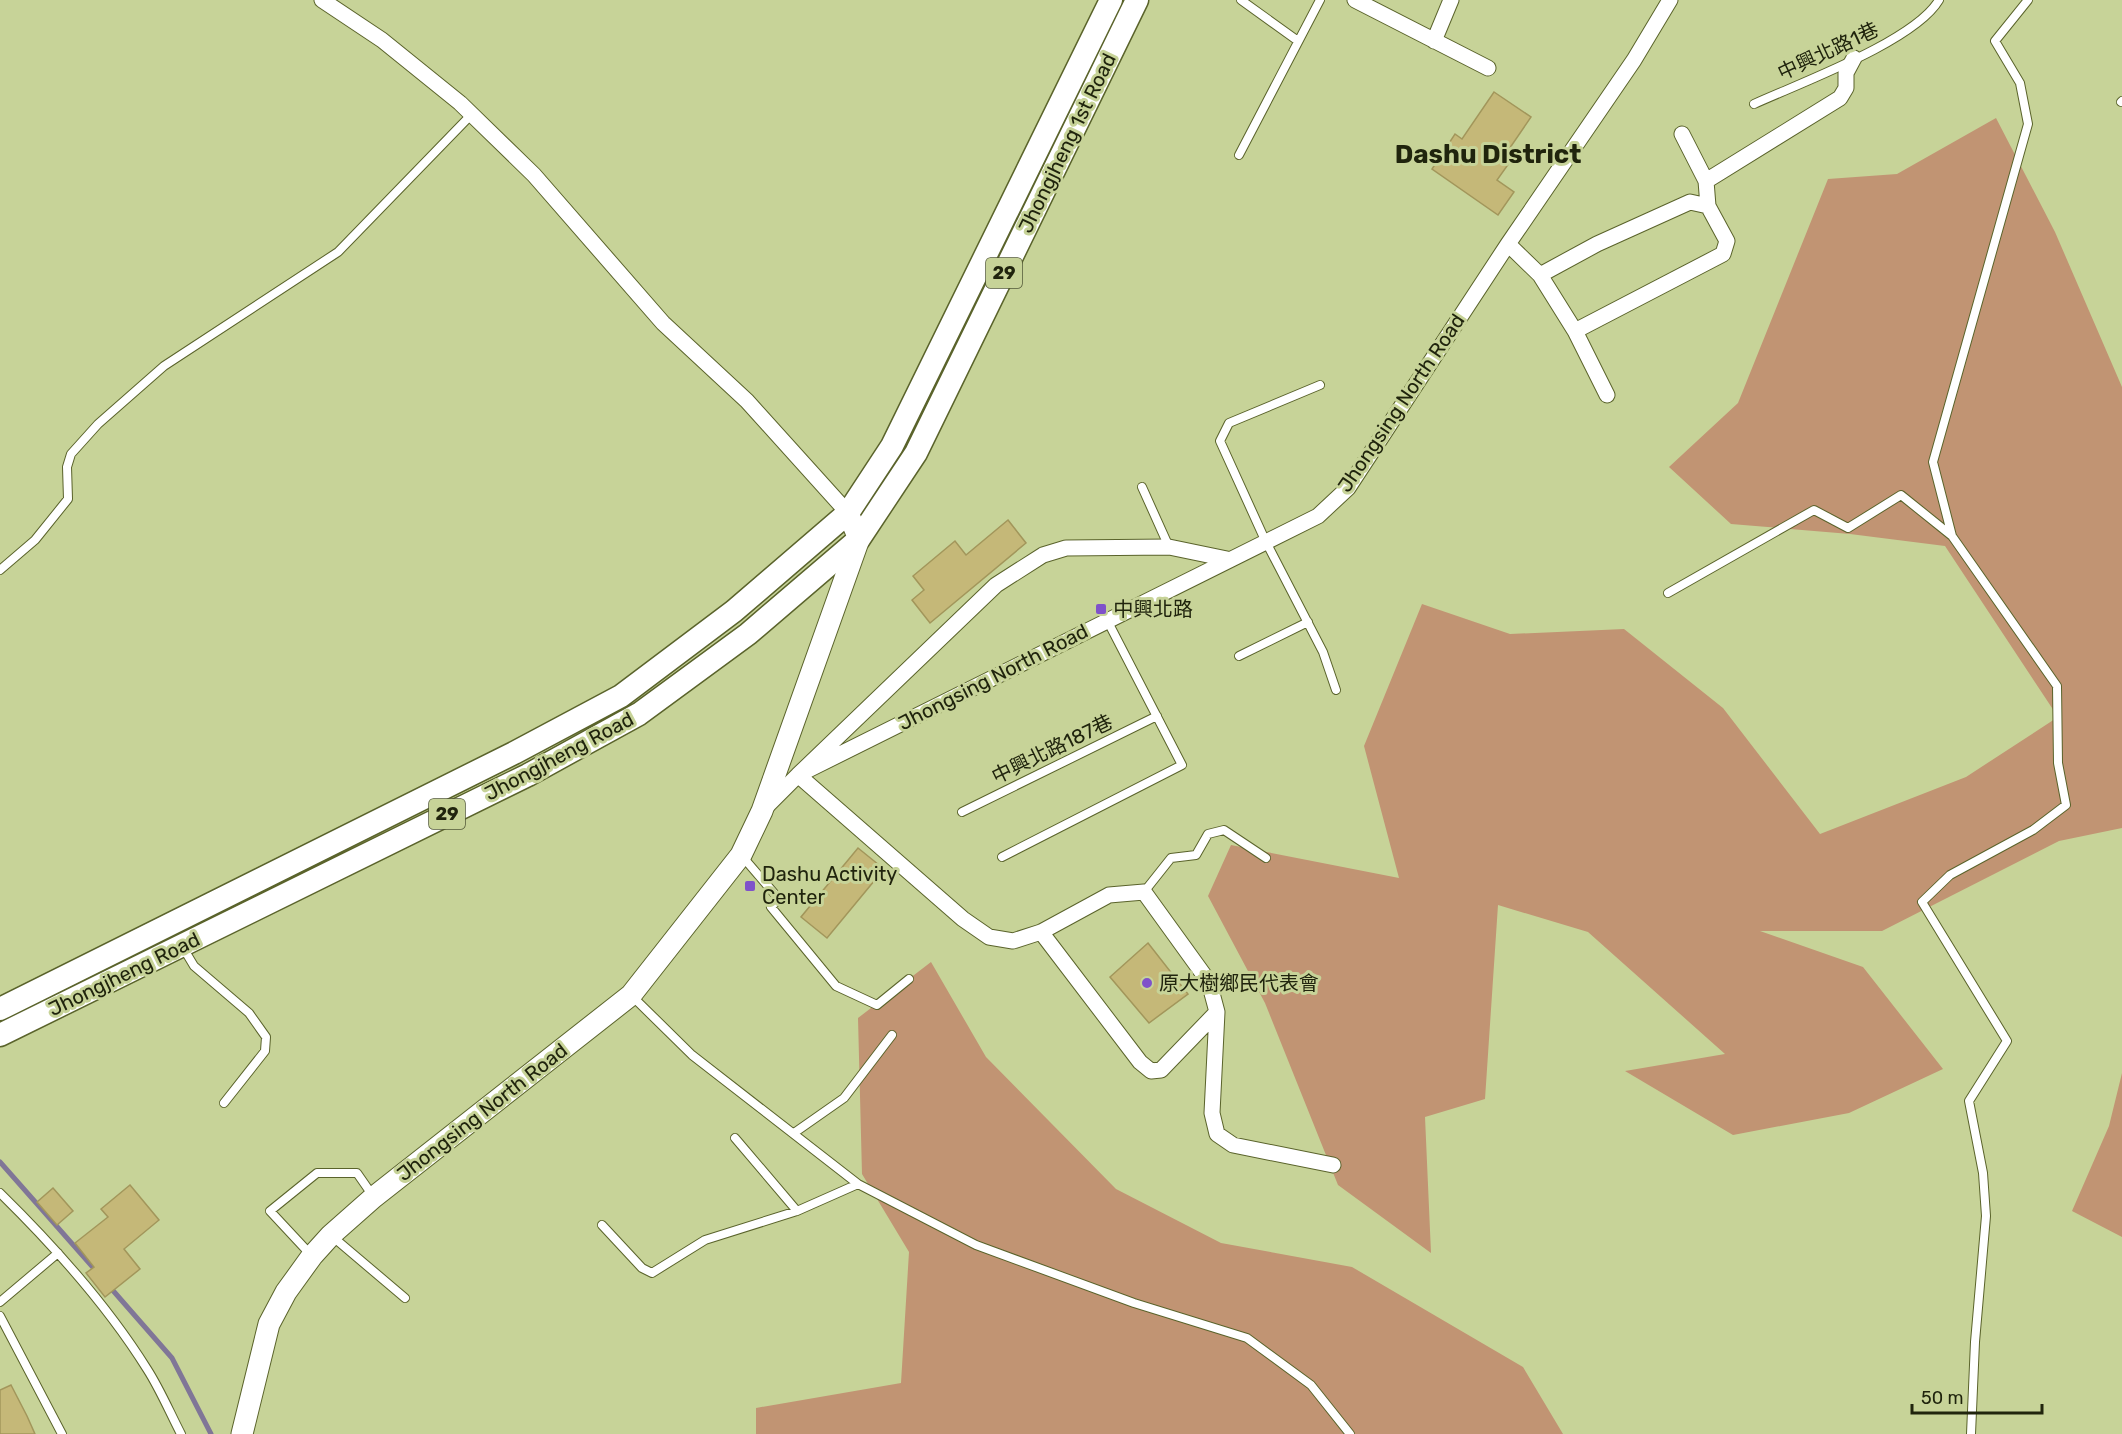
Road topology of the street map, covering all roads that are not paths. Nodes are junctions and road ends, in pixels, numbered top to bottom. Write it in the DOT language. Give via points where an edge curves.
graph roads {
  1 [pos="324,0"];
  2 [pos="1111,0"];
  3 [pos="1137,0"];
  4 [pos="1241,0"];
  5 [pos="1320,0"];
  6 [pos="1355,0"];
  7 [pos="1451,0"];
  8 [pos="1670,0"];
  9 [pos="1939,0"];
  10 [pos="2028,0"];
  11 [pos="1298,41"];
  12 [pos="1434,41"];
  13 [pos="1854,58"];
  14 [pos="1488,68"];
  15 [pos="1754,104"];
  16 [pos="471,115"];
  17 [pos="1682,134"];
  18 [pos="1239,155"];
  19 [pos="1706,181"];
  20 [pos="1708,206"];
  21 [pos="1508,244"];
  22 [pos="1540,275"];
  23 [pos="1575,331"];
  24 [pos="1320,386"];
  25 [pos="1606,395"];
  26 [pos="1142,487"];
  27 [pos="848,513"];
  28 [pos="1952,536"];
  29 [pos="860,539"];
  30 [pos="1265,540"];
  31 [pos="1170,547"];
  32 [pos="1227,559"];
  33 [pos="0,570"];
  34 [pos="1668,593"];
  35 [pos="1107,620"];
  36 [pos="1308,622"];
  37 [pos="1239,656"];
  38 [pos="1336,690"];
  39 [pos="1157,716"];
  40 [pos="798,775"];
  41 [pos="762,811"];
  42 [pos="962,812"];
  43 [pos="741,855"];
  44 [pos="1002,857"];
  45 [pos="1266,858"];
  46 [pos="1144,892"];
  47 [pos="1041,932"];
  48 [pos="182,945"];
  49 [pos="909,979"];
  50 [pos="631,995"];
  51 [pos="0,1009"];
  52 [pos="1217,1012"];
  53 [pos="0,1035"];
  54 [pos="892,1035"];
  55 [pos="224,1103"];
  56 [pos="794,1133"];
  57 [pos="735,1138"];
  58 [pos="1333,1165"];
  59 [pos="858,1184"];
  60 [pos="0,1194"];
  61 [pos="374,1197"];
  62 [pos="797,1210"];
  63 [pos="602,1225"];
  64 [pos="331,1235"];
  65 [pos="58,1253"];
  66 [pos="312,1256"];
  67 [pos="405,1298"];
  68 [pos="0,1302"];
  69 [pos="0,1316"];
  70 [pos="62,1434"];
  71 [pos="181,1434"];
  72 [pos="243,1434"];
  73 [pos="1350,1434"];
  74 [pos="1971,1434"];
  1 -- 16 [label="street" via="382,40"];
  2 -- 27 [label="main road, Jhongjheng 1st Road / 29" via="892,446"];
  3 -- 29 [label="main road, Jhongjheng 1st Road / 29" via="916,453"];
  4 -- 11 [label="lane"];
  5 -- 11 [label="lane"];
  6 -- 12 [label="street"];
  7 -- 12 [label="street"];
  8 -- 21 [label="street, Jhongsing North Road" via="1634,60"];
  9 -- 13 [label="lane, 中興北路1巷" via="1933,11 1906,33"];
  10 -- 28 [label="lane" via="1995,41 2020,83 2028,124 1933,462"];
  11 -- 18 [label="lane"];
  12 -- 14 [label="street"];
  13 -- 15 [label="lane, 中興北路1巷"];
  13 -- 19 [label="street" via="1840,98"];
  16 -- 27 [label="street" via="534,175 663,323 747,401"];
  16 -- 33 [label="lane" via="338,252 164,366 98,424 71,454 67,467 68,499 35,540"];
  17 -- 19 [label="street"];
  19 -- 20 [label="street"];
  20 -- 22 [label="street" via="1690,202"];
  20 -- 23 [label="street" via="1727,241 1724,254"];
  21 -- 22 [label="street"];
  21 -- 30 [label="street, Jhongsing North Road" via="1348,488 1317,516"];
  22 -- 23 [label="street"];
  23 -- 25 [label="street"];
  24 -- 30 [label="lane" via="1229,423 1224,429 1220,441"];
  26 -- 31 [label="lane"];
  27 -- 29 [label="street"];
  27 -- 51 [label="main road, Jhongjheng Road / 29" via="734,611 621,696"];
  28 -- 34 [label="lane" via="1901,495 1848,528 1814,510"];
  28 -- 74 [label="lane" via="2057,686 2058,763 2066,806 2033,830 1950,875 1922,902 2007,1041 1969,1101 1983,1173 1986,1216"];
  29 -- 41 [label="street, Jhongsing North Road"];
  29 -- 48 [label="main road, Jhongjheng Road / 29" via="748,634 639,714 528,775"];
  30 -- 32 [label="street, Jhongsing North Road"];
  30 -- 36 [label="lane"];
  31 -- 32 [label="street"];
  31 -- 40 [label="street" via="1066,548 1043,555 996,585"];
  32 -- 35 [label="street, Jhongsing North Road"];
  35 -- 39 [label="lane"];
  35 -- 40 [label="street, Jhongsing North Road"];
  36 -- 37 [label="lane"];
  36 -- 38 [label="lane"];
  39 -- 42 [label="lane, 中興北路187巷"];
  39 -- 44 [label="lane" via="1182,765"];
  40 -- 41 [label="street, Jhongsing North Road"];
  40 -- 47 [label="street" via="963,919 989,937 1013,941"];
  41 -- 43 [label="street, Jhongsing North Road"];
  43 -- 49 [label="lane" via="779,899 771,907 836,986 878,1005"];
  43 -- 50 [label="street, Jhongsing North Road"];
  45 -- 46 [label="lane" via="1224,830 1208,834 1196,855 1171,858"];
  46 -- 47 [label="street" via="1109,895"];
  46 -- 52 [label="street" via="1209,982"];
  47 -- 52 [label="street" via="1140,1062 1151,1071 1161,1070"];
  48 -- 53 [label="main road, Jhongjheng Road / 29"];
  48 -- 55 [label="lane" via="194,966 249,1013 266,1037 265,1051"];
  50 -- 56 [label="lane" via="693,1055"];
  50 -- 61 [label="street, Jhongsing North Road"];
  52 -- 58 [label="street" via="1212,1113 1217,1134 1233,1145"];
  54 -- 56 [label="lane" via="844,1098"];
  56 -- 59 [label="lane"];
  57 -- 62 [label="lane"];
  59 -- 62 [label="lane"];
  59 -- 73 [label="lane" via="976,1245 1134,1303 1247,1338 1311,1385"];
  60 -- 65 [label="lane"];
  61 -- 64 [label="street, Jhongsing North Road"];
  61 -- 66 [label="lane" via="357,1173 317,1173 270,1211"];
  62 -- 63 [label="lane" via="705,1239 652,1273 642,1268"];
  64 -- 66 [label="street, Jhongsing North Road"];
  64 -- 67 [label="lane"];
  65 -- 68 [label="lane"];
  65 -- 71 [label="lane" via="148,1370"];
  66 -- 72 [label="street, Jhongsing North Road" via="269,1324"];
  69 -- 70 [label="lane"];
}
